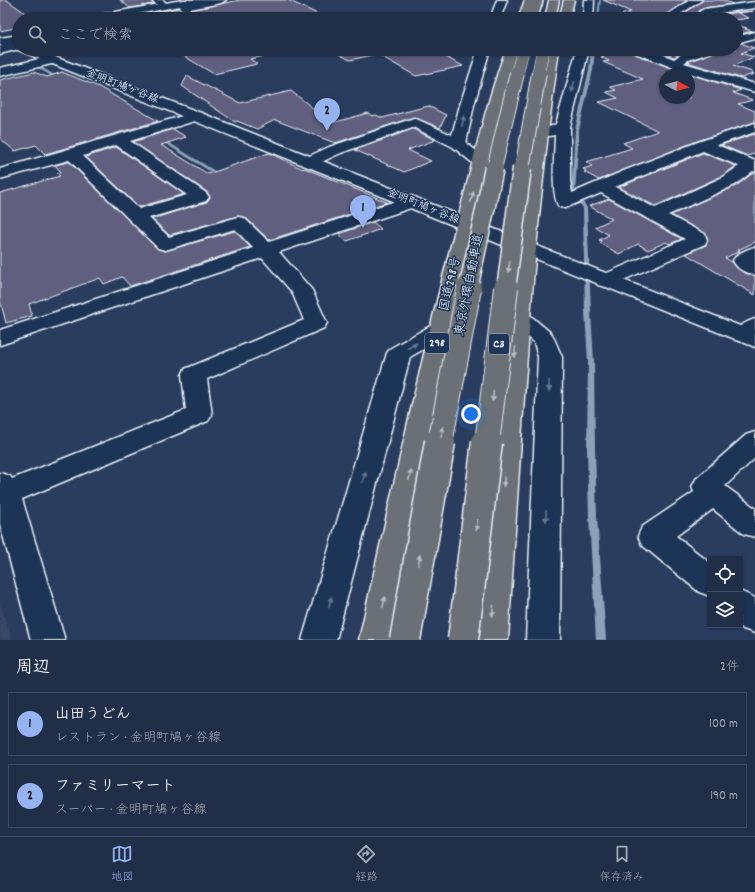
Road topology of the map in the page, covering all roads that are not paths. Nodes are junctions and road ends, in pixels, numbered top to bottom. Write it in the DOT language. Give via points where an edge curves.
graph roads {
  1 [pos="199,0"];
  2 [pos="221,0"];
  3 [pos="502,0"];
  4 [pos="522,0"];
  5 [pos="530,0"];
  6 [pos="538,0"];
  7 [pos="554,0"];
  8 [pos="563,0"];
  9 [pos="569,0"];
  10 [pos="589,0"];
  11 [pos="697,0"];
  12 [pos="161,3"];
  13 [pos="755,5"];
  14 [pos="686,6"];
  15 [pos="123,12"];
  16 [pos="157,12"];
  17 [pos="498,12"];
  18 [pos="518,12"];
  19 [pos="526,12"];
  20 [pos="534,12"];
  21 [pos="551,12"];
  22 [pos="560,12"];
  23 [pos="566,12"];
  24 [pos="588,12"];
  25 [pos="677,12"];
  26 [pos="704,12"];
  27 [pos="755,35"];
  28 [pos="12,36"];
  29 [pos="743,38"];
  30 [pos="0,42"];
  31 [pos="12,44"];
  32 [pos="43,56"];
  33 [pos="482,56"];
  34 [pos="509,56"];
  35 [pos="521,56"];
  36 [pos="549,56"];
  37 [pos="550,56"];
  38 [pos="581,56"];
  39 [pos="658,56"];
  40 [pos="687,56"];
  41 [pos="52,60"];
  42 [pos="675,64"];
  43 [pos="0,72"];
  44 [pos="755,79"];
  45 [pos="742,83"];
  46 [pos="755,88"];
  47 [pos="196,116"];
  48 [pos="563,127"];
  49 [pos="755,128"];
  50 [pos="539,136"];
  51 [pos="119,140"];
  52 [pos="458,144"];
  53 [pos="703,145"];
  54 [pos="72,154"];
  55 [pos="309,162"];
  56 [pos="481,162"];
  57 [pos="753,166"];
  58 [pos="0,174"];
  59 [pos="603,187"];
  60 [pos="411,202"];
  61 [pos="655,214"];
  62 [pos="136,216"];
  63 [pos="465,224"];
  64 [pos="265,249"];
  65 [pos="526,249"];
  66 [pos="755,253"];
  67 [pos="755,269"];
  68 [pos="605,280"];
  69 [pos="518,317"];
  70 [pos="440,330"];
  71 [pos="751,334"];
  72 [pos="0,338"];
  73 [pos="755,442"];
  74 [pos="3,488"];
  75 [pos="714,493"];
  76 [pos="755,525"];
  77 [pos="707,580"];
  78 [pos="743,608"];
  79 [pos="755,618"];
  80 [pos="48,640"];
  81 [pos="319,640"];
  82 [pos="376,640"];
  83 [pos="405,640"];
  84 [pos="463,640"];
  85 [pos="491,640"];
  86 [pos="543,640"];
  1 -- 12 [label="street"];
  2 -- 16 [label="street"];
  3 -- 17 [label="street"];
  4 -- 18 [label="highway"];
  5 -- 19 [label="highway"];
  6 -- 20 [label="highway"];
  7 -- 21 [label="highway"];
  8 -- 22 [label="highway"];
  9 -- 23 [label="highway"];
  10 -- 24 [label="street"];
  11 -- 14 [label="street"];
  12 -- 15 [label="street"];
  13 -- 26 [label="street"];
  14 -- 25 [label="street"];
  14 -- 26 [label="street"];
  27 -- 29 [label="street"];
  28 -- 30 [label="street"];
  30 -- 31 [label="street"];
  32 -- 41 [label="street, 金明町鳩ヶ谷線"];
  52 -- 33 [label="street, one-way"];
  34 -- 56 [label="highway, 国道298号 / 298"];
  83 -- 35 [label="highway, 東京外環自動車道, one-way, bridge" via="472,272 503,122"];
  36 -- 84 [label="highway, C3, one-way, bridge" via="524,154"];
  37 -- 50 [label="highway"];
  38 -- 48 [label="street, one-way"];
  39 -- 42 [label="street"];
  40 -- 42 [label="street"];
  41 -- 43 [label="street"];
  41 -- 47 [label="street, 金明町鳩ヶ谷線"];
  42 -- 45 [label="street"];
  44 -- 45 [label="street"];
  45 -- 46 [label="street"];
  47 -- 51 [label="street"];
  47 -- 55 [label="street, 金明町鳩ヶ谷線"];
  48 -- 50 [label="street"];
  48 -- 59 [label="street" via="562,180 565,204"];
  49 -- 53 [label="street"];
  50 -- 65 [label="highway"];
  51 -- 54 [label="street"];
  51 -- 62 [label="street" via="200,197"];
  52 -- 55 [label="street" via="414,122"];
  52 -- 56 [label="street"];
  53 -- 57 [label="street"];
  53 -- 59 [label="street"];
  54 -- 58 [label="street"];
  54 -- 62 [label="street"];
  55 -- 60 [label="street, 金明町鳩ヶ谷線"];
  63 -- 56 [label="highway, 国道298号 / 298, one-way"];
  57 -- 61 [label="street" via="729,182"];
  59 -- 61 [label="street"];
  60 -- 63 [label="street, 金明町鳩ヶ谷線"];
  60 -- 64 [label="street"];
  61 -- 68 [label="street" via="698,240"];
  62 -- 64 [label="street" via="165,244 238,222"];
  63 -- 65 [label="street, 金明町鳩ヶ谷線"];
  63 -- 70 [label="highway, 国道298号 / 298"];
  64 -- 72 [label="street"];
  64 -- 74 [label="street" via="302,290 316,323 194,375 199,415"];
  65 -- 68 [label="street, 金明町鳩ヶ谷線"];
  65 -- 69 [label="highway"];
  66 -- 67 [label="street" via="743,260"];
  68 -- 71 [label="street, 金明町鳩ヶ谷線"];
  69 -- 85 [label="highway, one-way"];
  69 -- 86 [label="street, one-way" via="544,339 550,357"];
  81 -- 70 [label="street, one-way" via="399,353"];
  82 -- 70 [label="highway, 国道298号 / 298, one-way"];
  73 -- 75 [label="street" via="706,486"];
  74 -- 80 [label="street"];
  75 -- 76 [label="street"];
  75 -- 77 [label="street" via="653,536"];
  78 -- 79 [label="street"];
}
